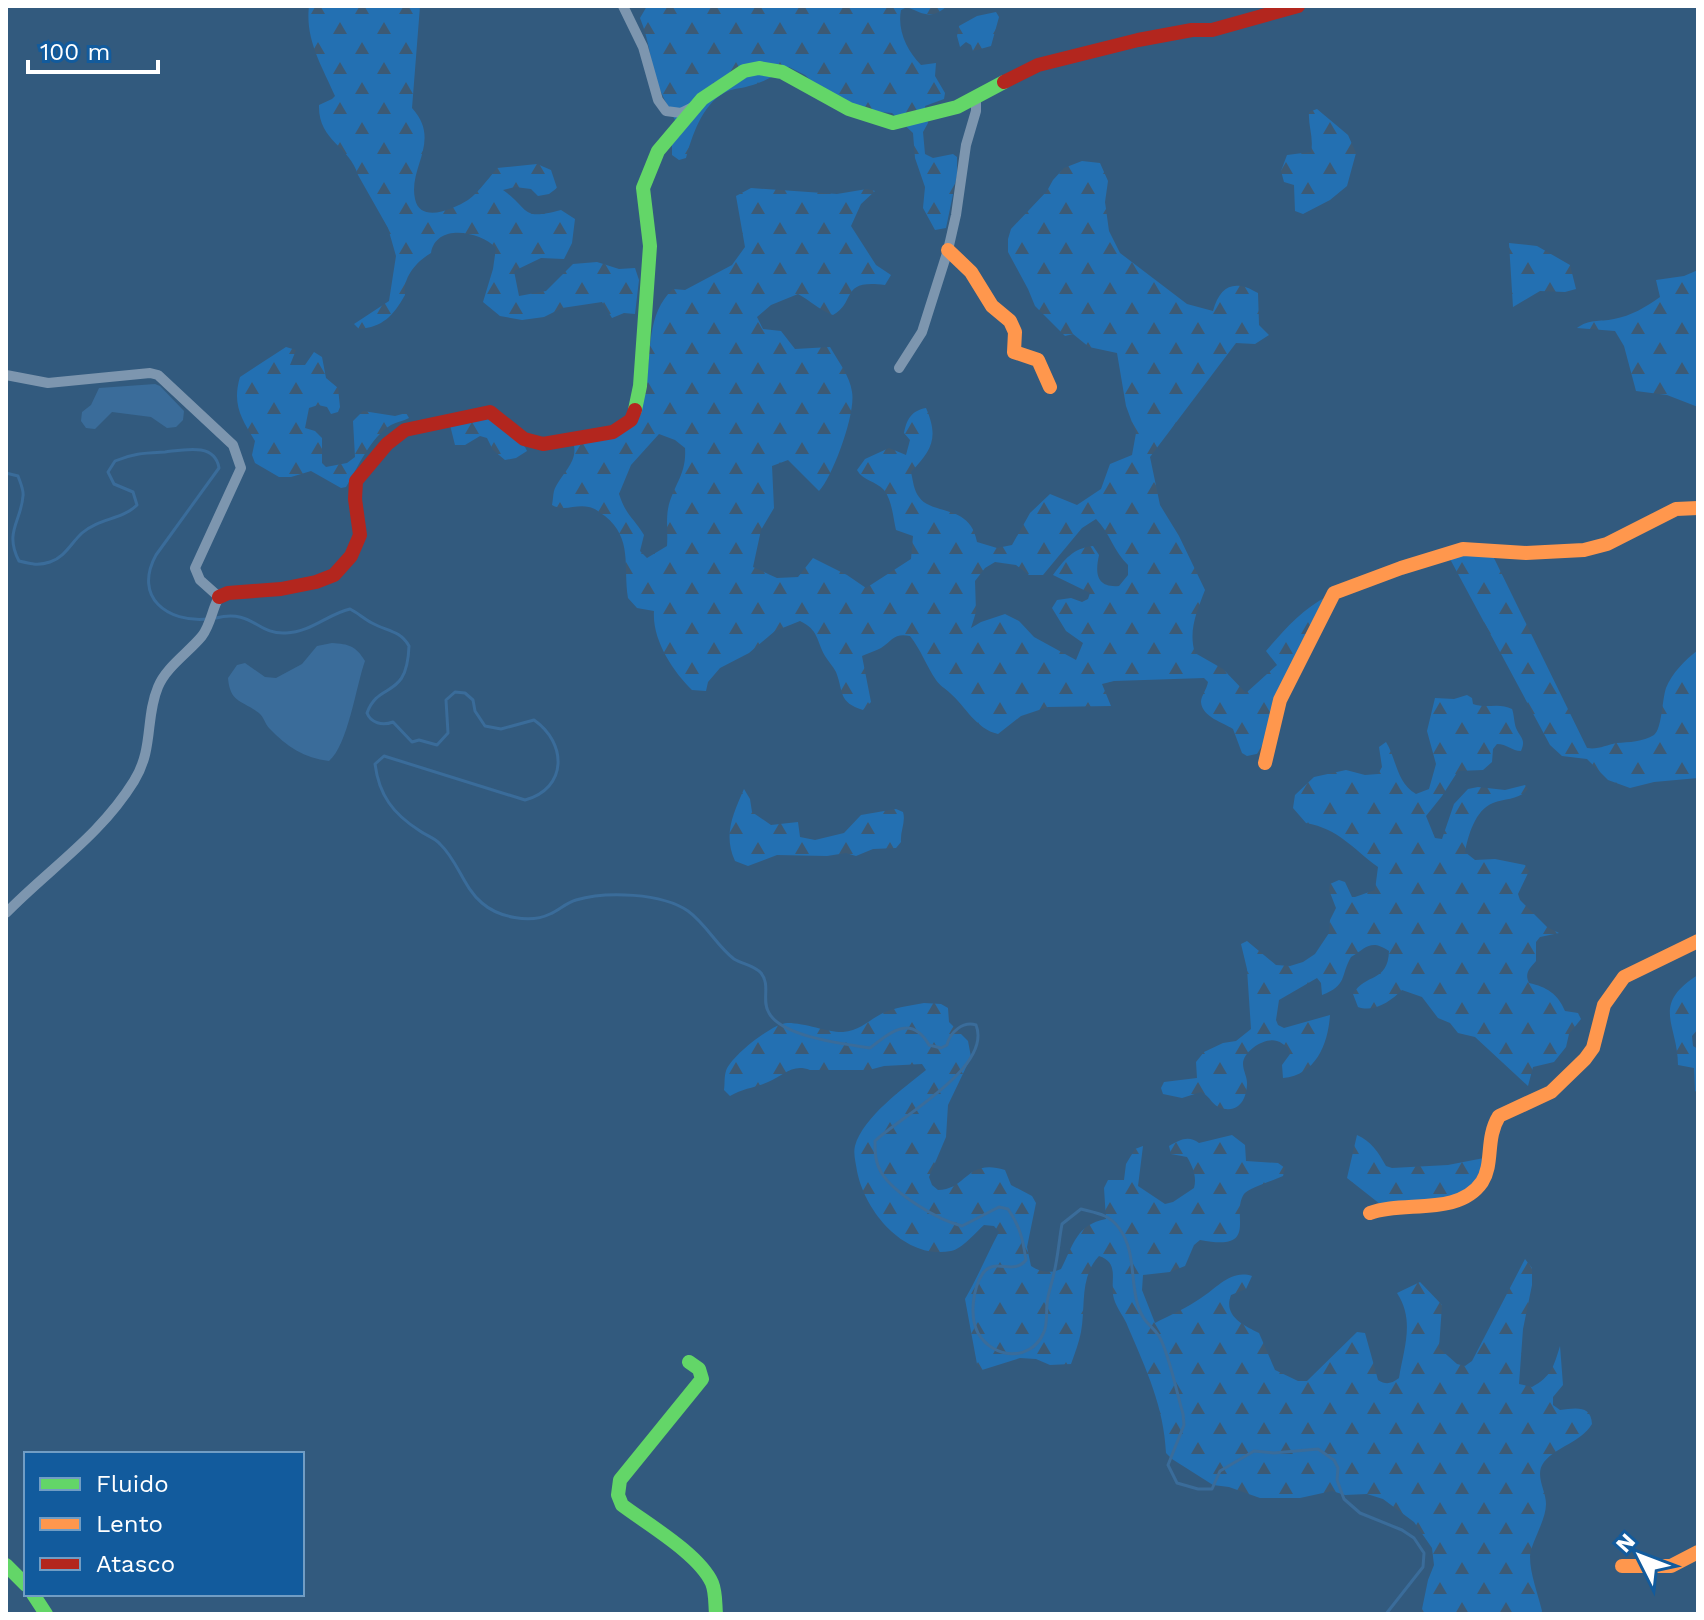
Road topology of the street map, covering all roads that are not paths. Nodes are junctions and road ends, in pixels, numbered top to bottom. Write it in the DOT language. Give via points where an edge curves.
graph roads {
  1 [pos="623,6"];
  2 [pos="1298,6"];
  3 [pos="976,100"];
  4 [pos="696,106"];
  5 [pos="948,250"];
  6 [pos="899,368"];
  7 [pos="6,375"];
  8 [pos="1050,387"];
  9 [pos="1698,508"];
  10 [pos="216,601"];
  11 [pos="1265,763"];
  12 [pos="6,913"];
  13 [pos="1698,941"];
  14 [pos="1370,1213"];
  15 [pos="689,1362"];
  16 [pos="1698,1552"];
  17 [pos="6,1565"];
  18 [pos="1622,1566"];
  19 [pos="24,1583"];
  20 [pos="34,1596"];
  21 [pos="46,1614"];
  22 [pos="716,1614"];
  1 -- 4 [label="street" via="666,111 681,113"];
  2 -- 3 [label="street" via="1212,30 1138,40 1038,65"];
  3 -- 4 [label="street" via="944,112 885,122 849,109 793,76 759,68 721,84"];
  3 -- 5 [label="street"];
  4 -- 10 [label="street" via="658,151 643,188 650,246 640,386 631,420 613,432 543,444 524,439 490,412 405,430 356,481 360,535 334,575 307,585 228,593"];
  5 -- 6 [label="street" via="922,332"];
  5 -- 8 [label="street" via="1010,321 1014,352 1035,357"];
  7 -- 10 [label="street" via="48,383 158,375 233,445 241,468 195,568"];
  9 -- 11 [label="street" via="1676,509 1584,550 1463,549 1334,593 1280,700"];
  10 -- 12 [label="street" via="209,625 158,686 146,755 133,783 83,845"];
  13 -- 14 [label="street" via="1624,977 1604,1005 1585,1059 1551,1092 1499,1116 1487,1142 1486,1175 1476,1187 1450,1203"];
  15 -- 22 [label="street" via="702,1379 620,1480 618,1495 622,1505 708,1577"];
  16 -- 18 [label="street" via="1671,1566"];
  17 -- 19 [label="street"];
  20 -- 21 [label="street"];
}
